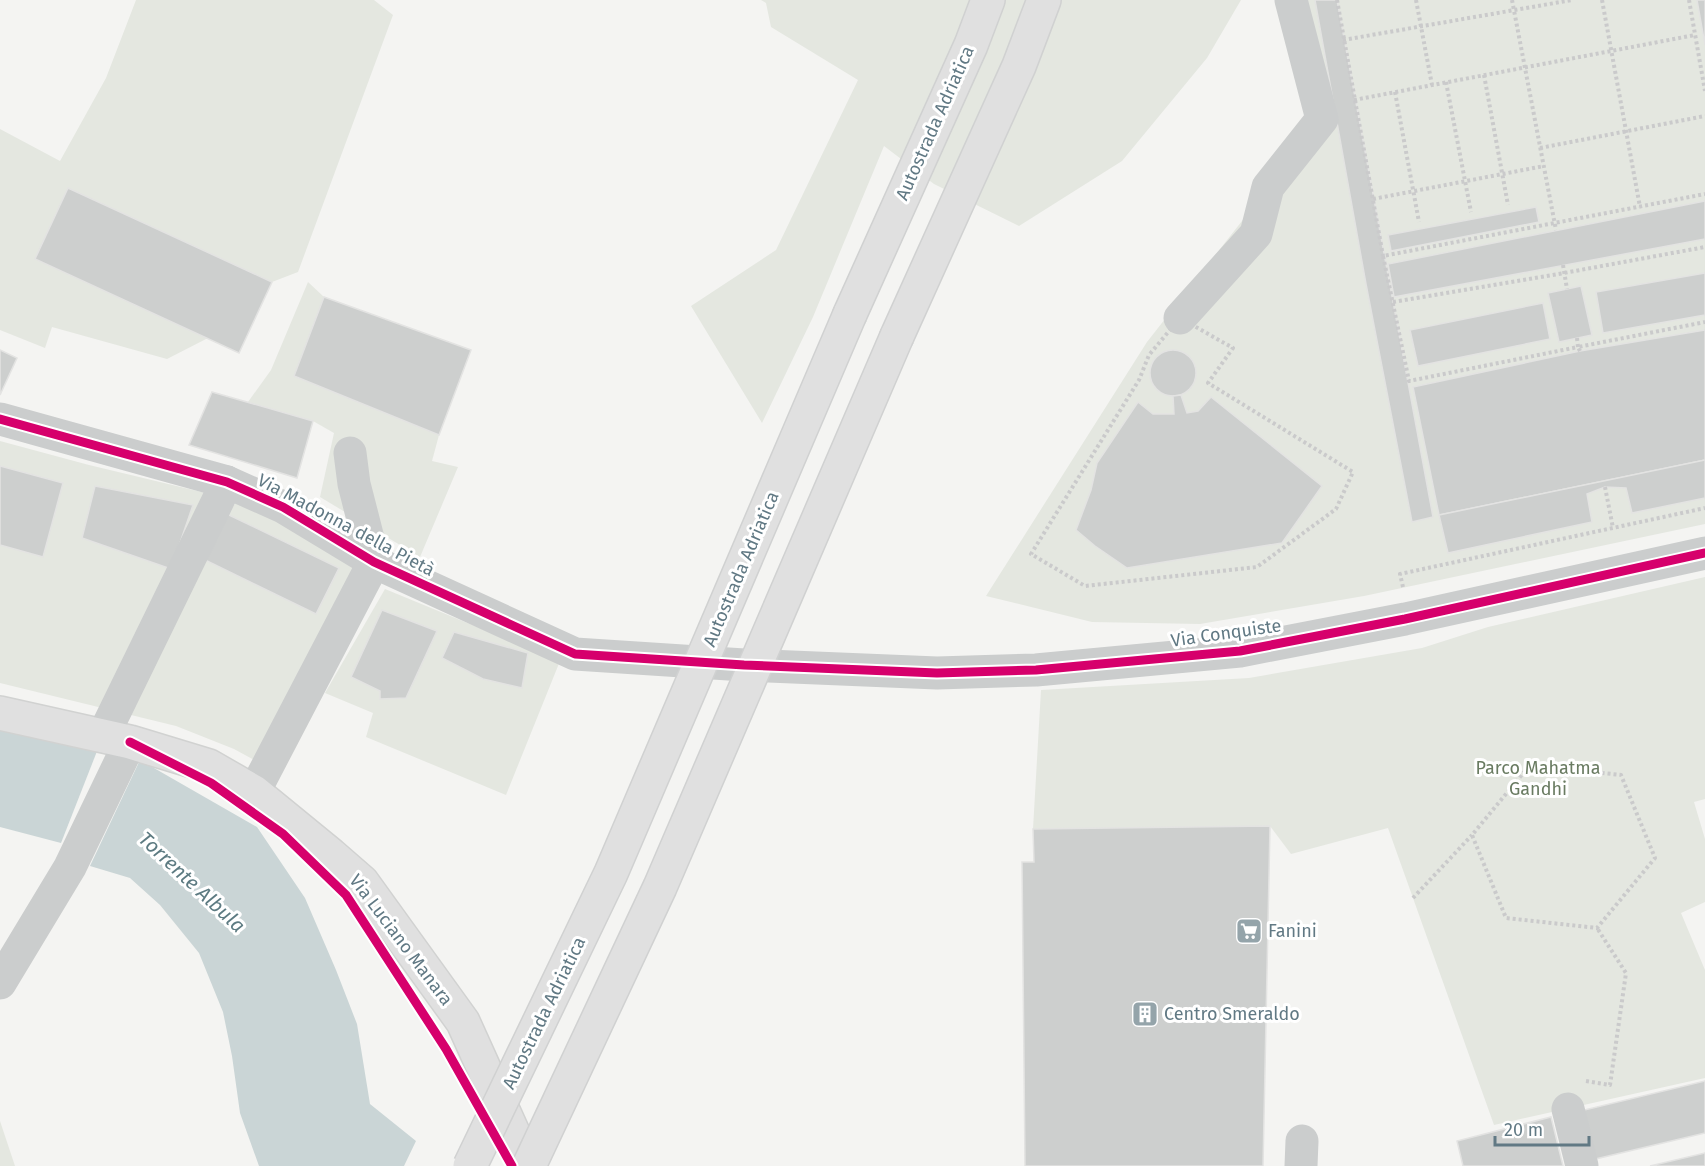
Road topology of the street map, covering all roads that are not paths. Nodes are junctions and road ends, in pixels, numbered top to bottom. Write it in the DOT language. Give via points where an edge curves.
graph roads {
  1 [pos="988,0"];
  2 [pos="1044,0"];
  3 [pos="1291,0"];
  4 [pos="1180,318"];
  5 [pos="0,419"];
  6 [pos="350,453"];
  7 [pos="227,482"];
  8 [pos="1705,553"];
  9 [pos="374,562"];
  10 [pos="744,666"];
  11 [pos="0,713"];
  12 [pos="117,739"];
  13 [pos="254,792"];
  14 [pos="0,983"];
  15 [pos="1573,1094"];
  16 [pos="470,1166"];
  17 [pos="529,1166"];
  18 [pos="1582,1166"];
  1 -- 16 [label="main road, Autostrada Adriatica, bridge" via="611,873"];
  2 -- 17 [label="main road, bridge" via="1019,66 897,336 660,887"];
  3 -- 4 [label="street" via="1322,119 1268,187 1256,234"];
  5 -- 7 [label="street, Via Madonna della Pietà"];
  6 -- 9 [label="street"];
  7 -- 9 [label="street, Via Madonna della Pietà" via="283,507"];
  7 -- 12 [label="street"];
  8 -- 10 [label="street, Via Conquiste" via="1240,651 1036,670 937,673"];
  9 -- 10 [label="street, Via Madonna della Pietà" via="575,654"];
  9 -- 13 [label="street"];
  11 -- 12 [label="main road, Via Luciano Manara"];
  12 -- 13 [label="main road, Via Luciano Manara" via="209,766"];
  12 -- 14 [label="street" via="112,781 70,867"];
  13 -- 17 [label="main road, Via Luciano Manara" via="362,882 463,1022"];
  15 -- 18 [label="street"];
}
